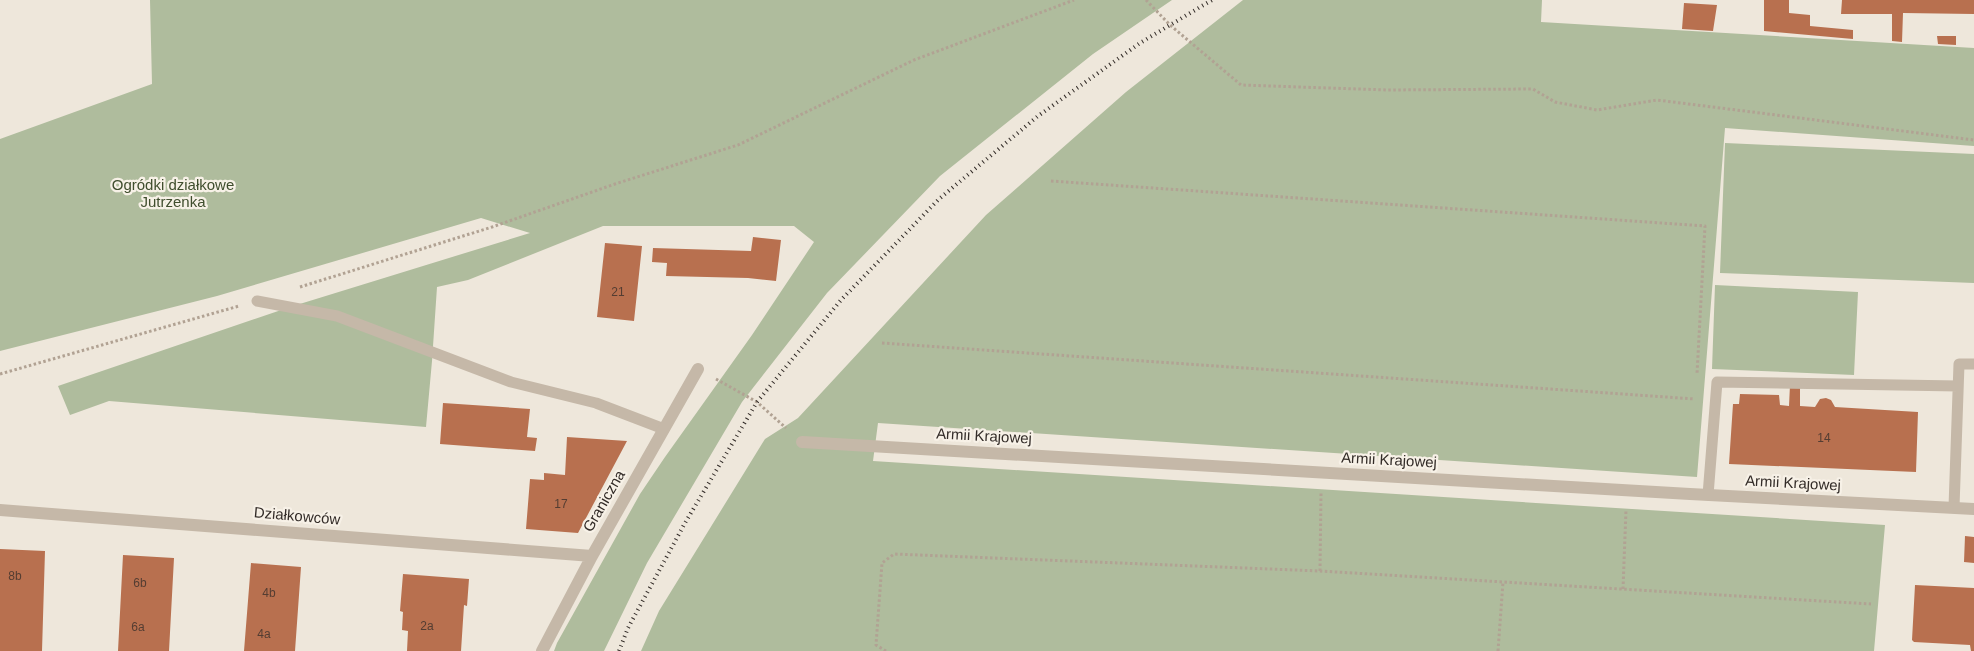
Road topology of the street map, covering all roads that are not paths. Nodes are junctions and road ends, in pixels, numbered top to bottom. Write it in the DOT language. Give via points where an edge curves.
graph roads {
  1 [pos="257,301"];
  2 [pos="1974,364"];
  3 [pos="698,369"];
  4 [pos="1958,386"];
  5 [pos="664,429"];
  6 [pos="802,442"];
  7 [pos="1708,495"];
  8 [pos="1954,508"];
  9 [pos="1974,509"];
  10 [pos="0,510"];
  11 [pos="592,556"];
  12 [pos="542,651"];
  1 -- 5 [label="lane" via="337,316 511,382 596,403"];
  2 -- 4 [label="lane" via="1959,364"];
  3 -- 5 [label="street, Graniczna"];
  4 -- 7 [label="lane" via="1717,382"];
  4 -- 8 [label="lane"];
  5 -- 11 [label="street, Graniczna"];
  6 -- 7 [label="street, Armii Krajowej"];
  7 -- 8 [label="street, Armii Krajowej"];
  8 -- 9 [label="street, Armii Krajowej"];
  10 -- 11 [label="street, Działkowców"];
  11 -- 12 [label="street, Graniczna"];
}
